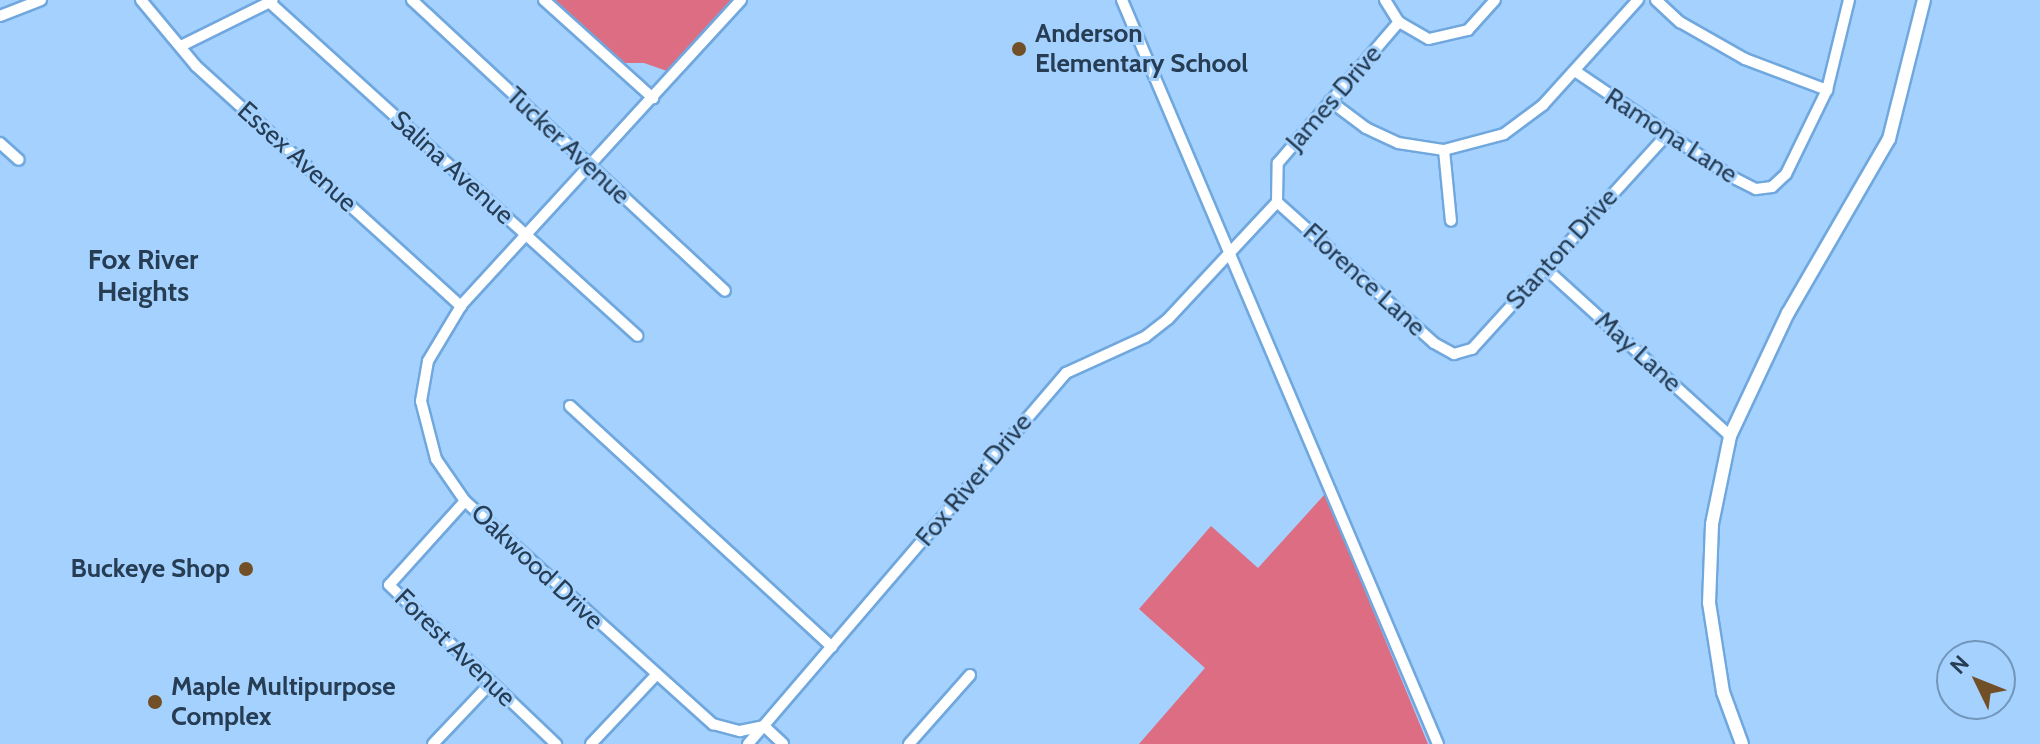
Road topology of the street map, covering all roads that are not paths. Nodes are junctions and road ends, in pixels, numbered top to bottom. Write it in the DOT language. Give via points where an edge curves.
graph roads {
  1 [pos="41,0"];
  2 [pos="141,0"];
  3 [pos="412,0"];
  4 [pos="544,0"];
  5 [pos="741,0"];
  6 [pos="1122,0"];
  7 [pos="1385,0"];
  8 [pos="1495,0"];
  9 [pos="1638,0"];
  10 [pos="1656,0"];
  11 [pos="1849,0"];
  12 [pos="1924,0"];
  13 [pos="270,1"];
  14 [pos="0,16"];
  15 [pos="1399,22"];
  16 [pos="181,46"];
  17 [pos="1575,71"];
  18 [pos="1827,90"];
  19 [pos="653,98"];
  20 [pos="1330,101"];
  21 [pos="1666,136"];
  22 [pos="0,143"];
  23 [pos="1444,150"];
  24 [pos="19,160"];
  25 [pos="591,167"];
  26 [pos="1277,202"];
  27 [pos="1451,221"];
  28 [pos="527,237"];
  29 [pos="1228,253"];
  30 [pos="1545,268"];
  31 [pos="725,291"];
  32 [pos="461,306"];
  33 [pos="637,336"];
  34 [pos="1454,354"];
  35 [pos="570,406"];
  36 [pos="1730,436"];
  37 [pos="465,501"];
  38 [pos="832,647"];
  39 [pos="970,675"];
  40 [pos="655,676"];
  41 [pos="490,684"];
  42 [pos="764,726"];
  43 [pos="433,744"];
  44 [pos="556,744"];
  45 [pos="591,744"];
  46 [pos="748,744"];
  47 [pos="783,744"];
  48 [pos="909,744"];
  49 [pos="1438,744"];
  50 [pos="1742,744"];
  1 -- 14 [label="street"];
  2 -- 16 [label="street, Essex Avenue"];
  3 -- 25 [label="street, Tucker Avenue"];
  4 -- 19 [label="street"];
  5 -- 19 [label="street, Oakwood Drive"];
  6 -- 29 [label="street"];
  7 -- 15 [label="street"];
  8 -- 15 [label="street" via="1468,30 1450,38 1429,39"];
  9 -- 17 [label="street"];
  10 -- 18 [label="street" via="1680,22 1745,59"];
  11 -- 18 [label="street"];
  12 -- 36 [label="main road" via="1889,139 1788,313"];
  13 -- 16 [label="street"];
  13 -- 28 [label="street, Salina Avenue"];
  15 -- 20 [label="street, James Drive"];
  16 -- 32 [label="street, Essex Avenue"];
  17 -- 21 [label="street, Ramona Lane"];
  17 -- 23 [label="street" via="1504,134"];
  18 -- 21 [label="street, Ramona Lane" via="1786,174 1772,187 1756,189"];
  19 -- 25 [label="street, Oakwood Drive"];
  20 -- 23 [label="street" via="1366,128 1398,143"];
  20 -- 26 [label="street, James Drive" via="1278,163"];
  21 -- 30 [label="street, Stanton Drive"];
  22 -- 24 [label="street"];
  23 -- 27 [label="street"];
  25 -- 28 [label="street, Oakwood Drive"];
  25 -- 31 [label="street, Tucker Avenue"];
  26 -- 29 [label="street"];
  26 -- 34 [label="street, Florence Lane" via="1434,343"];
  28 -- 32 [label="street, Oakwood Drive"];
  28 -- 33 [label="street, Salina Avenue"];
  29 -- 38 [label="street, Fox River Drive" via="1145,337 1066,373"];
  29 -- 49 [label="street"];
  30 -- 34 [label="street, Stanton Drive" via="1472,349"];
  30 -- 36 [label="street, May Lane"];
  32 -- 37 [label="street, Oakwood Drive" via="428,361 421,401 436,459"];
  35 -- 38 [label="street"];
  36 -- 50 [label="main road" via="1712,524 1709,603 1723,692"];
  37 -- 40 [label="street, Oakwood Drive"];
  37 -- 41 [label="street, Forest Avenue" via="389,585"];
  38 -- 42 [label="street, Fox River Drive"];
  39 -- 48 [label="street"];
  40 -- 42 [label="street, Oakwood Drive" via="713,724 740,731"];
  40 -- 45 [label="street"];
  41 -- 43 [label="street"];
  41 -- 44 [label="street, Forest Avenue"];
  42 -- 46 [label="street, Fox River Drive"];
  42 -- 47 [label="street"];
}
